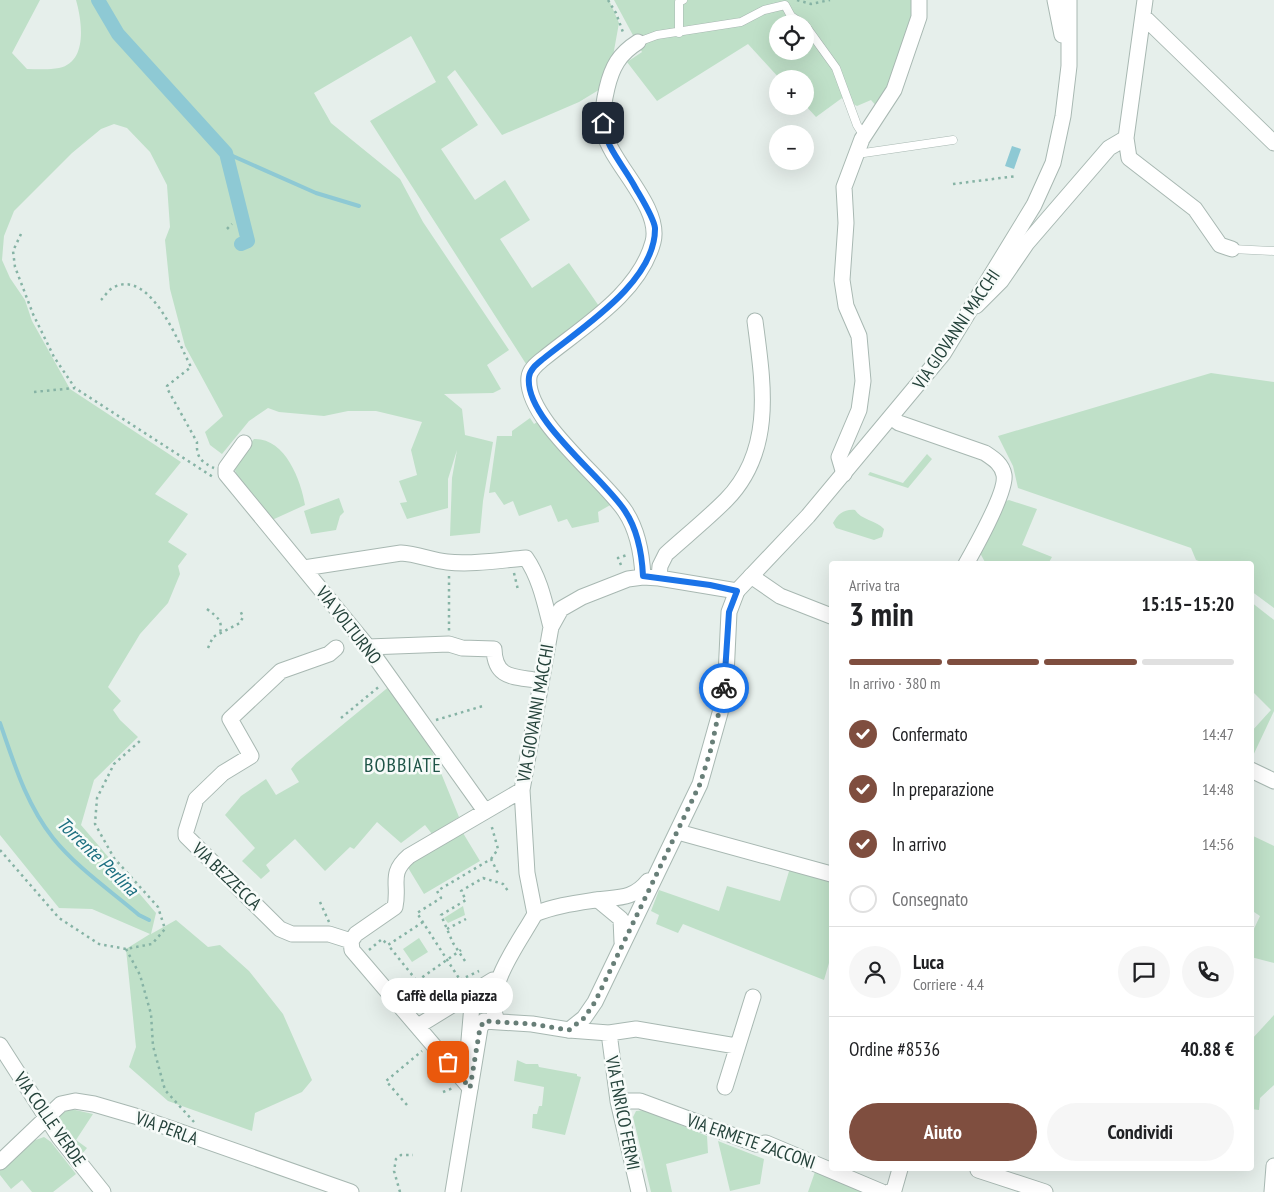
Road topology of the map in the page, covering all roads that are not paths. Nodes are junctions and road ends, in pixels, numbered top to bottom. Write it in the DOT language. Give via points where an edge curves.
graph roads {
  1 [pos="683,0"];
  2 [pos="919,0"];
  3 [pos="1055,0"];
  4 [pos="1069,0"];
  5 [pos="1145,0"];
  6 [pos="790,15"];
  7 [pos="1144,17"];
  8 [pos="678,33"];
  9 [pos="814,38"];
  10 [pos="633,46"];
  11 [pos="1069,66"];
  12 [pos="864,136"];
  13 [pos="1126,138"];
  14 [pos="953,140"];
  15 [pos="1274,142"];
  16 [pos="857,154"];
  17 [pos="1232,249"];
  18 [pos="1274,251"];
  19 [pos="973,308"];
  20 [pos="755,321"];
  21 [pos="892,418"];
  22 [pos="244,443"];
  23 [pos="844,474"];
  24 [pos="666,554"];
  25 [pos="634,557"];
  26 [pos="968,561"];
  27 [pos="304,568"];
  28 [pos="643,576"];
  29 [pos="751,576"];
  30 [pos="659,578"];
  31 [pos="737,591"];
  32 [pos="829,615"];
  33 [pos="551,627"];
  34 [pos="356,633"];
  35 [pos="368,647"];
  36 [pos="540,681"];
  37 [pos="1254,771"];
  38 [pos="1274,781"];
  39 [pos="522,790"];
  40 [pos="488,817"];
  41 [pos="678,832"];
  42 [pos="657,871"];
  43 [pos="829,873"];
  44 [pos="598,900"];
  45 [pos="535,914"];
  46 [pos="351,940"];
  47 [pos="622,942"];
  48 [pos="501,975"];
  49 [pos="753,997"];
  50 [pos="589,1010"];
  51 [pos="491,1021"];
  52 [pos="418,1026"];
  53 [pos="569,1030"];
  54 [pos="609,1033"];
  55 [pos="0,1045"];
  56 [pos="736,1046"];
  57 [pos="725,1087"];
  58 [pos="470,1088"];
  59 [pos="618,1101"];
  60 [pos="46,1117"];
  61 [pos="0,1162"];
  62 [pos="1274,1166"];
  63 [pos="829,1170"];
  64 [pos="831,1171"];
  65 [pos="899,1171"];
  66 [pos="981,1171"];
  67 [pos="103,1192"];
  68 [pos="351,1192"];
  69 [pos="453,1192"];
  70 [pos="639,1192"];
  71 [pos="882,1192"];
  72 [pos="889,1192"];
  73 [pos="1045,1192"];
  74 [pos="1272,1192"];
  1 -- 8 [label="lane" via="679,2"];
  2 -- 12 [label="street" via="919,17 894,90"];
  3 -- 11 [label="street, VIA GIOVANNI MACCHI"];
  4 -- 11 [label="street, VIA GIOVANNI MACCHI"];
  5 -- 7 [label="street"];
  6 -- 8 [label="lane" via="784,5 764,10 740,22"];
  7 -- 13 [label="street"];
  7 -- 15 [label="street"];
  8 -- 10 [label="lane" via="657,35"];
  9 -- 12 [label="lane" via="836,68"];
  10 -- 25 [label="street" via="618,58 611,73 604,132 655,226 653,240 642,270 627,291 543,359 533,368 529,378 535,402 552,432 615,497 626,514"];
  11 -- 19 [label="street, VIA GIOVANNI MACCHI" via="1053,163 1034,205"];
  12 -- 16 [label="street"];
  13 -- 17 [label="street" via="1130,158 1194,209 1220,245"];
  13 -- 19 [label="street" via="1109,148 1027,243 1001,281"];
  14 -- 16 [label="lane"];
  16 -- 23 [label="street" via="844,187 846,223 842,280 846,306 859,336 863,381 859,410 839,457"];
  17 -- 18 [label="lane"];
  19 -- 21 [label="street, VIA GIOVANNI MACCHI" via="944,354"];
  20 -- 24 [label="street" via="763,387 763,417 757,448 745,476 727,499"];
  21 -- 23 [label="street, VIA GIOVANNI MACCHI"];
  21 -- 26 [label="street" via="985,453 1003,469 1005,478 990,517"];
  22 -- 27 [label="street, VIA VOLTURNO" via="226,468 226,474"];
  23 -- 29 [label="street, VIA GIOVANNI MACCHI"];
  24 -- 25 [label="street"];
  24 -- 30 [label="street"];
  25 -- 28 [label="street"];
  27 -- 33 [label="street" via="401,553 449,562 526,558 539,584"];
  27 -- 34 [label="street, VIA VOLTURNO"];
  28 -- 30 [label="street, VIA GIOVANNI MACCHI"];
  28 -- 33 [label="street, VIA GIOVANNI MACCHI" via="582,597 561,609"];
  29 -- 31 [label="street, VIA GIOVANNI MACCHI"];
  29 -- 32 [label="street" via="780,596"];
  30 -- 31 [label="street, VIA GIOVANNI MACCHI"];
  31 -- 41 [label="street" via="729,612 726,676 720,713 700,784"];
  33 -- 36 [label="street, VIA GIOVANNI MACCHI"];
  34 -- 35 [label="street, VIA VOLTURNO"];
  34 -- 46 [label="street, VIA BEZZECCA" via="329,654 281,671 230,719 251,756 223,774 196,799 186,831 186,836 280,929 292,934 329,934"];
  35 -- 36 [label="street" via="450,644 462,648 494,649 494,662 499,671"];
  35 -- 40 [label="street, VIA VOLTURNO"];
  36 -- 39 [label="street, VIA GIOVANNI MACCHI"];
  37 -- 38 [label="street"];
  39 -- 40 [label="street, VIA GIOVANNI MACCHI"];
  39 -- 45 [label="street" via="527,874"];
  40 -- 46 [label="street, VIA GIOVANNI MACCHI" via="399,864 394,876 398,895 395,907"];
  41 -- 42 [label="street"];
  41 -- 43 [label="street"];
  42 -- 44 [label="street" via="632,896"];
  42 -- 47 [label="street"];
  44 -- 45 [label="street"];
  44 -- 47 [label="street" via="621,919"];
  45 -- 48 [label="street"];
  46 -- 52 [label="street" via="352,950"];
  47 -- 50 [label="street"];
  48 -- 51 [label="street" via="493,999"];
  48 -- 52 [label="street" via="463,994"];
  48 -- 58 [label="street" via="472,1005 467,1042"];
  49 -- 56 [label="street"];
  50 -- 53 [label="street"];
  50 -- 54 [label="street" via="592,1019"];
  51 -- 53 [label="street"];
  51 -- 58 [label="street" via="480,1028"];
  52 -- 58 [label="street"];
  53 -- 54 [label="street"];
  54 -- 56 [label="street" via="636,1029"];
  54 -- 59 [label="street, VIA ENRICO FERMI"];
  55 -- 60 [label="street, VIA COLLE VERDE"];
  56 -- 57 [label="street"];
  58 -- 69 [label="street"];
  59 -- 63 [label="street, VIA ERMETE ZACCONI" via="640,1101 756,1144 766,1144"];
  59 -- 70 [label="street, VIA ENRICO FERMI"];
  60 -- 61 [label="street, VIA PERLA"];
  60 -- 67 [label="street, VIA COLLE VERDE"];
  60 -- 68 [label="street, VIA PERLA" via="61,1104 76,1101 94,1104"];
  62 -- 74 [label="street"];
  64 -- 71 [label="street, VIA ERMETE ZACCONI"];
  65 -- 72 [label="street" via="894,1190"];
  66 -- 73 [label="street"];
}
